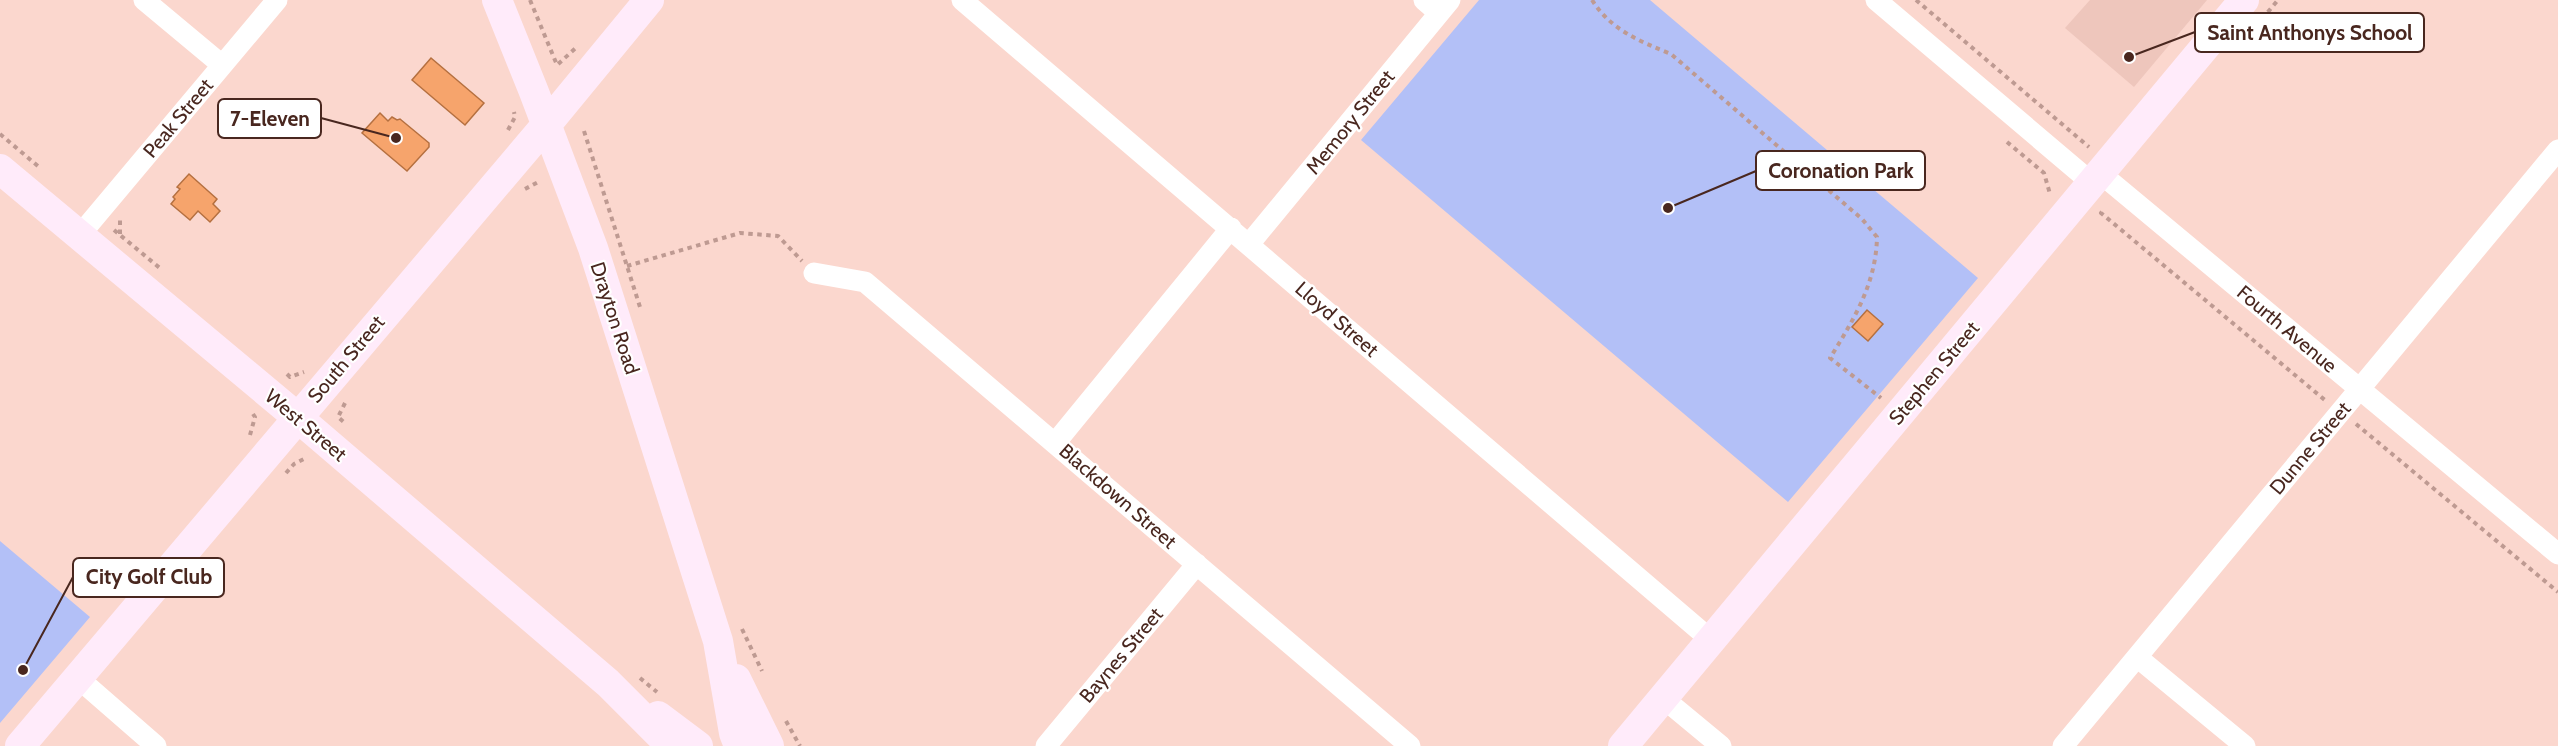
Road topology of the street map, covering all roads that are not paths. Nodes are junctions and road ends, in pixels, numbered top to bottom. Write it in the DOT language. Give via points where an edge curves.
graph roads {
  1 [pos="144,0"];
  2 [pos="277,0"];
  3 [pos="497,0"];
  4 [pos="649,0"];
  5 [pos="962,0"];
  6 [pos="1876,0"];
  7 [pos="2244,0"];
  8 [pos="1438,4"];
  9 [pos="222,65"];
  10 [pos="547,124"];
  11 [pos="2558,150"];
  12 [pos="2094,168"];
  13 [pos="0,170"];
  14 [pos="1231,228"];
  15 [pos="79,236"];
  16 [pos="1250,243"];
  17 [pos="814,273"];
  18 [pos="2359,389"];
  19 [pos="297,417"];
  20 [pos="1056,442"];
  21 [pos="2558,554"];
  22 [pos="1197,564"];
  23 [pos="1711,640"];
  24 [pos="717,641"];
  25 [pos="2137,657"];
  26 [pos="78,678"];
  27 [pos="608,683"];
  28 [pos="1663,698"];
  29 [pos="20,746"];
  30 [pos="156,746"];
  31 [pos="671,746"];
  32 [pos="698,746"];
  33 [pos="739,746"];
  34 [pos="769,746"];
  35 [pos="1046,746"];
  36 [pos="1410,746"];
  37 [pos="1623,746"];
  38 [pos="1721,746"];
  39 [pos="2063,746"];
  40 [pos="2246,746"];
  1 -- 9 [label="street"];
  2 -- 9 [label="street, Peak Street"];
  3 -- 10 [label="street, Drayton Road"];
  4 -- 10 [label="street, South Street"];
  5 -- 14 [label="street, Lloyd Street"];
  6 -- 12 [label="street, Fourth Avenue"];
  7 -- 12 [label="street, Stephen Street"];
  8 -- 16 [label="street, Memory Street"];
  9 -- 15 [label="street, Peak Street"];
  10 -- 19 [label="street, South Street"];
  10 -- 24 [label="street, Drayton Road" via="593,248"];
  11 -- 18 [label="street, Dunne Street"];
  12 -- 18 [label="street, Fourth Avenue"];
  12 -- 23 [label="street, Stephen Street" via="1901,414"];
  13 -- 15 [label="street, West Street"];
  14 -- 16 [label="street, Lloyd Street"];
  14 -- 20 [label="street"];
  15 -- 19 [label="street, West Street"];
  16 -- 23 [label="street, Lloyd Street"];
  17 -- 20 [label="street, Blackdown Street" via="865,282"];
  18 -- 21 [label="street, Fourth Avenue"];
  18 -- 25 [label="street, Dunne Street"];
  19 -- 26 [label="street, South Street"];
  19 -- 27 [label="street, West Street"];
  20 -- 22 [label="street, Blackdown Street"];
  22 -- 35 [label="street, Baynes Street"];
  22 -- 36 [label="street, Blackdown Street"];
  23 -- 28 [label="street, Stephen Street"];
  24 -- 33 [label="street"];
  24 -- 34 [label="street"];
  25 -- 39 [label="street, Dunne Street"];
  25 -- 40 [label="street"];
  26 -- 29 [label="street, South Street"];
  26 -- 30 [label="street"];
  27 -- 31 [label="street"];
  27 -- 32 [label="street"];
  28 -- 37 [label="street, Stephen Street"];
  28 -- 38 [label="street"];
}
